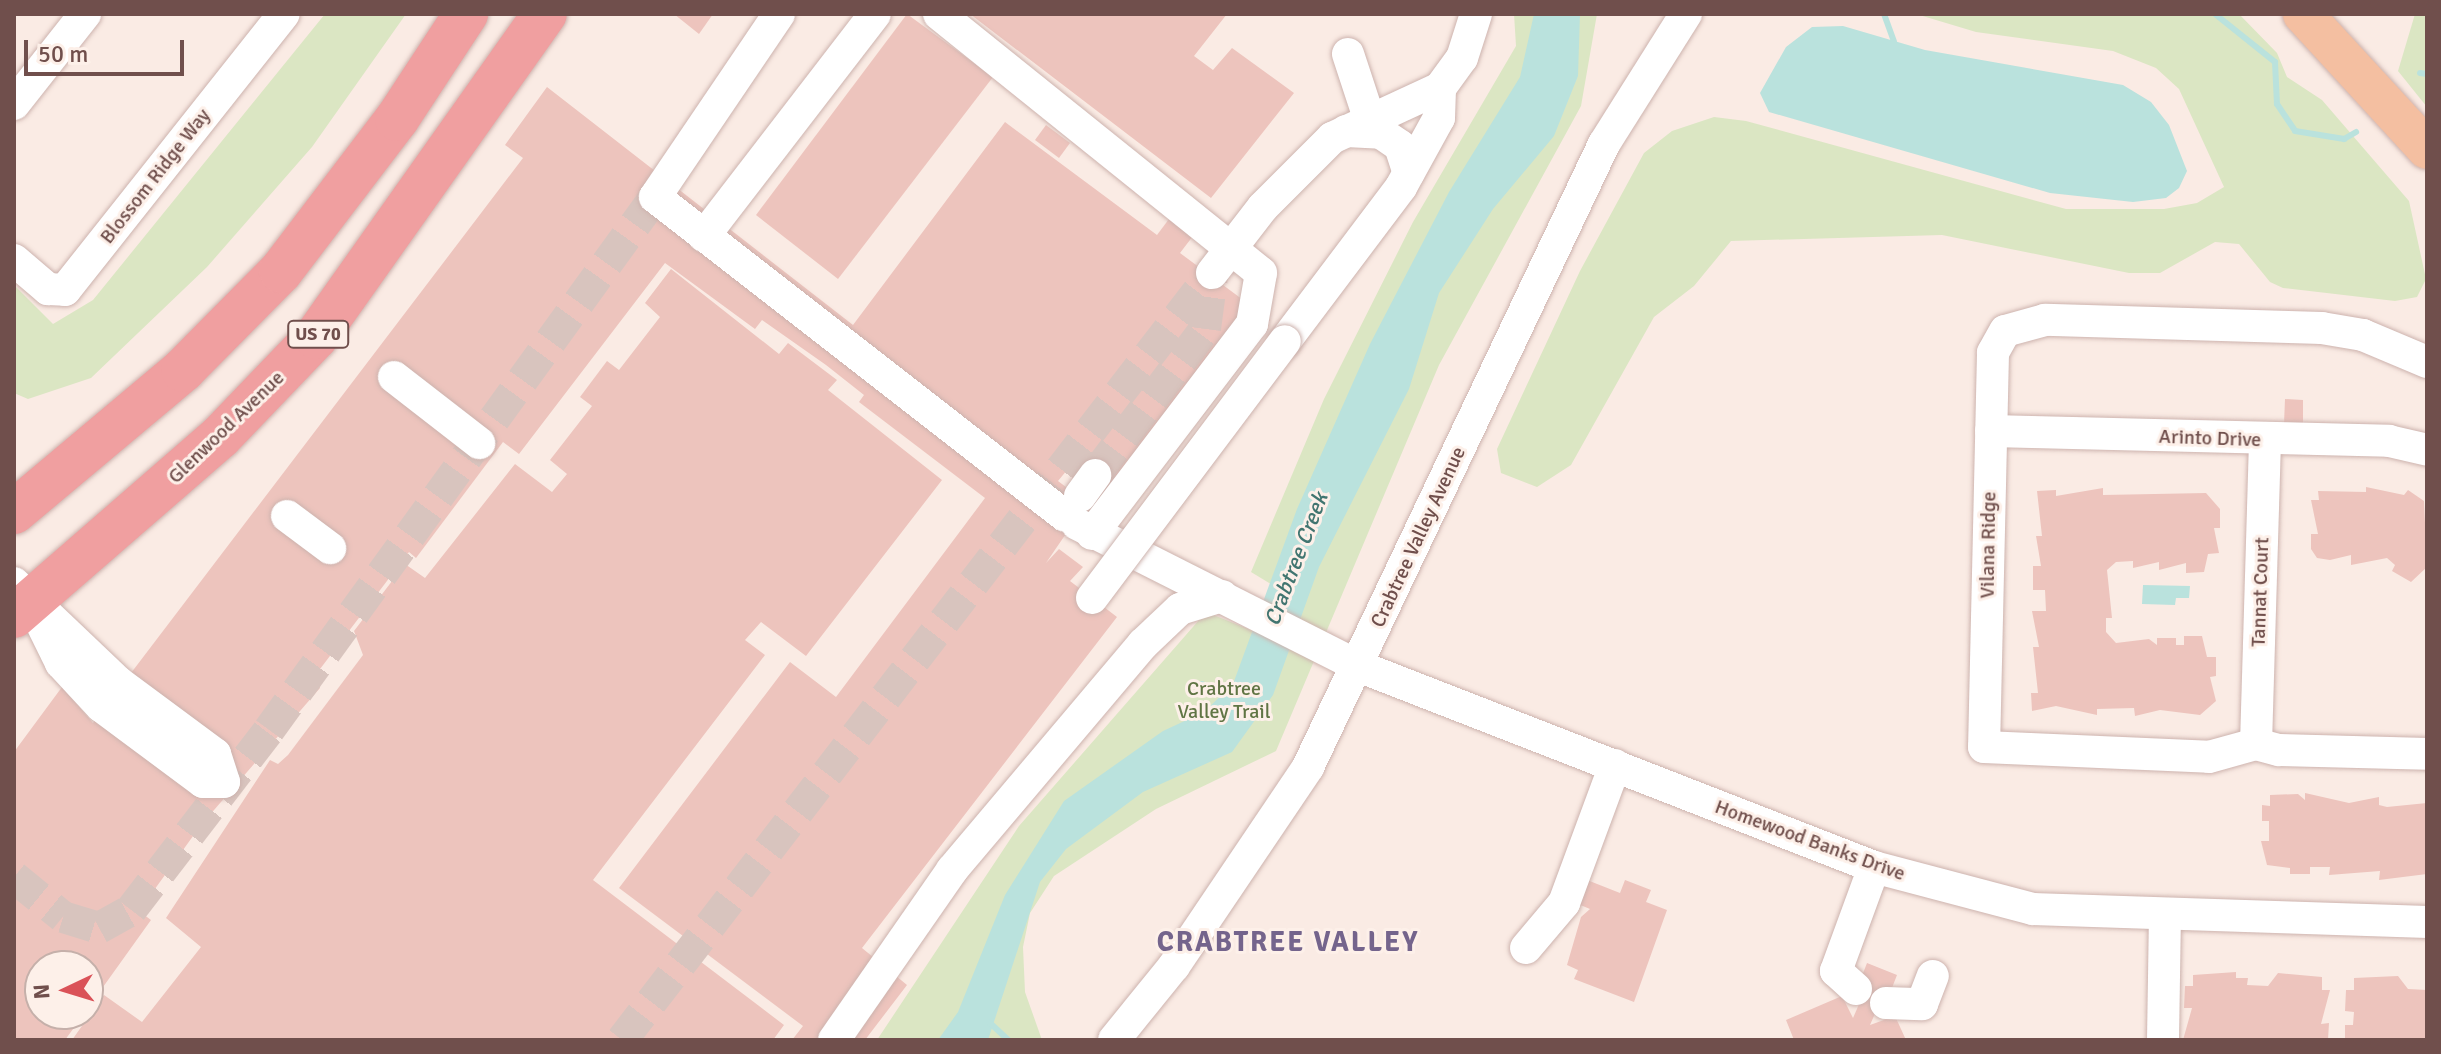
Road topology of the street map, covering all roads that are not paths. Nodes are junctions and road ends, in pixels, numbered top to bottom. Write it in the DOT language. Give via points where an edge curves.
graph roads {
  1 [pos="85,14"];
  2 [pos="284,14"];
  3 [pos="466,14"];
  4 [pos="545,14"];
  5 [pos="779,14"];
  6 [pos="875,14"];
  7 [pos="939,14"];
  8 [pos="1476,14"];
  9 [pos="1686,14"];
  10 [pos="2303,14"];
  11 [pos="1348,54"];
  12 [pos="1440,88"];
  13 [pos="14,104"];
  14 [pos="1358,126"];
  15 [pos="2427,149"];
  16 [pos="1409,173"];
  17 [pos="704,236"];
  18 [pos="1233,246"];
  19 [pos="14,260"];
  20 [pos="1212,273"];
  21 [pos="2427,362"];
  22 [pos="394,377"];
  23 [pos="1991,431"];
  24 [pos="2265,440"];
  25 [pos="479,443"];
  26 [pos="2427,450"];
  27 [pos="1082,509"];
  28 [pos="14,512"];
  29 [pos="287,516"];
  30 [pos="330,548"];
  31 [pos="1222,596"];
  32 [pos="1092,598"];
  33 [pos="20,600"];
  34 [pos="1358,666"];
  35 [pos="2256,744"];
  36 [pos="2427,754"];
  37 [pos="1615,765"];
  38 [pos="1874,867"];
  39 [pos="2165,915"];
  40 [pos="2427,922"];
  41 [pos="1526,948"];
  42 [pos="1933,976"];
  43 [pos="1856,989"];
  44 [pos="1886,1003"];
  45 [pos="834,1040"];
  46 [pos="1114,1040"];
  47 [pos="2163,1040"];
  1 -- 13 [label="street"];
  2 -- 19 [label="street, Blossom Ridge Way" via="65,290 48,289"];
  3 -- 28 [label="highway" via="397,119 281,271 183,370"];
  4 -- 33 [label="highway, Glenwood Avenue / US 70" via="316,337 220,437"];
  5 -- 17 [label="street, Homewood Banks Drive" via="655,197"];
  6 -- 17 [label="street" via="817,111"];
  7 -- 18 [label="street"];
  8 -- 12 [label="street" via="1462,58"];
  9 -- 34 [label="street, Crabtree Valley Avenue" via="1604,144"];
  10 -- 15 [label="main road"];
  11 -- 14 [label="street"];
  12 -- 14 [label="street"];
  12 -- 16 [label="street" via="1439,118"];
  14 -- 16 [label="street" via="1400,146"];
  14 -- 18 [label="street" via="1298,168"];
  16 -- 32 [label="street, bridge"];
  17 -- 27 [label="street, Homewood Banks Drive"];
  18 -- 20 [label="street"];
  18 -- 27 [label="street" via="1261,273 1252,324"];
  21 -- 23 [label="street, Vilana Ridge" via="2337,329 2027,321 2005,331 1995,346"];
  22 -- 25 [label="street"];
  23 -- 24 [label="street, Arinto Drive"];
  23 -- 35 [label="street, Vilana Ridge" via="1984,747 2209,757"];
  24 -- 26 [label="street, Arinto Drive" via="2389,441"];
  24 -- 35 [label="street, Tannat Court"];
  27 -- 31 [label="street, Homewood Banks Drive"];
  29 -- 30 [label="street"];
  31 -- 34 [label="street, Homewood Banks Drive"];
  31 -- 45 [label="street" via="1180,609 1143,644 952,870"];
  33 -- 33 [label="street" via="61,663 101,706 203,782 224,782 215,754"];
  34 -- 37 [label="street, Homewood Banks Drive"];
  34 -- 46 [label="street, Crabtree Valley Avenue" via="1308,767 1174,966"];
  35 -- 36 [label="street, Vilana Ridge" via="2279,750"];
  37 -- 38 [label="street, Homewood Banks Drive"];
  37 -- 41 [label="street" via="1564,903"];
  38 -- 39 [label="street, Homewood Banks Drive" via="2033,909"];
  38 -- 43 [label="street" via="1836,971"];
  39 -- 40 [label="street, Homewood Banks Drive"];
  39 -- 47 [label="street"];
  42 -- 44 [label="street" via="1922,1004"];
}
